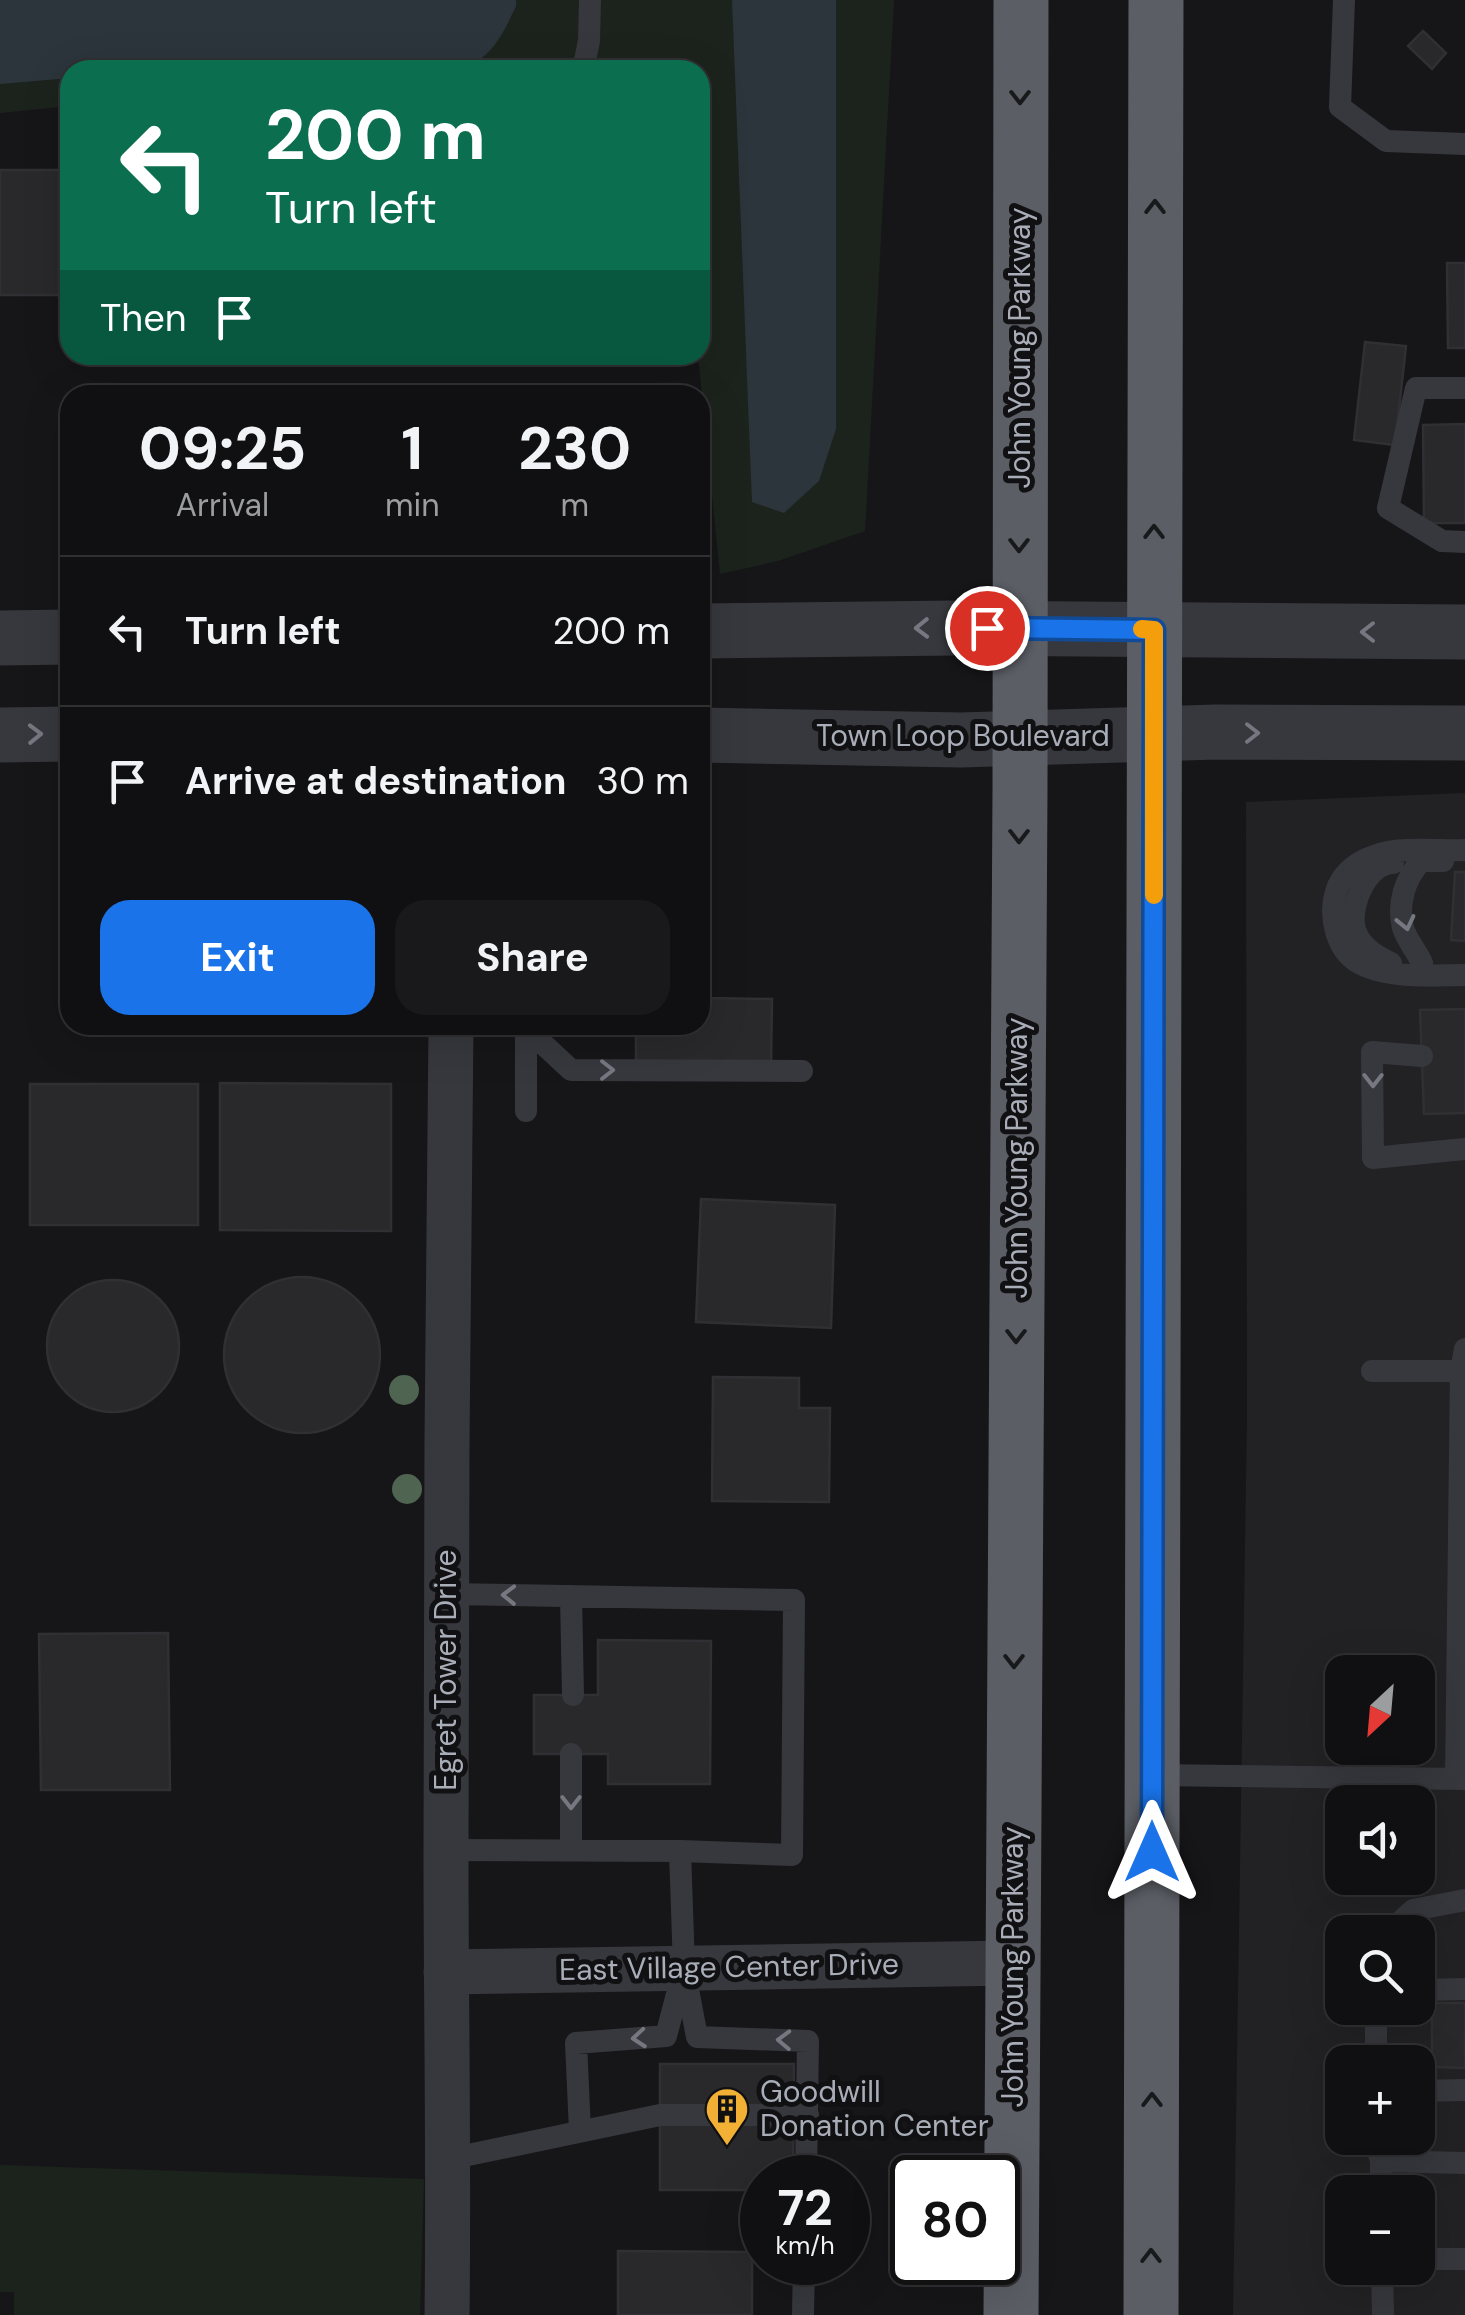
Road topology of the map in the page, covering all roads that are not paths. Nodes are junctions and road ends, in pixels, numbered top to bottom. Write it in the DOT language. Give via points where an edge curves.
graph roads {
  1 [pos="590,0"];
  2 [pos="1021,0"];
  3 [pos="1156,0"];
  4 [pos="1344,0"];
  5 [pos="585,60"];
  6 [pos="1465,144"];
  7 [pos="1465,388"];
  8 [pos="1465,542"];
  9 [pos="1019,628"];
  10 [pos="1154,630"];
  11 [pos="710,632"];
  12 [pos="1465,632"];
  13 [pos="60,637"];
  14 [pos="0,638"];
  15 [pos="60,734"];
  16 [pos="1155,734"];
  17 [pos="1465,734"];
  18 [pos="0,735"];
  19 [pos="710,735"];
  20 [pos="1019,738"];
  21 [pos="1465,853"];
  22 [pos="1422,861"];
  23 [pos="1422,964"];
  24 [pos="1465,964"];
  25 [pos="1465,975"];
  26 [pos="451,1035"];
  27 [pos="526,1035"];
  28 [pos="534,1035"];
  29 [pos="1422,1056"];
  30 [pos="802,1071"];
  31 [pos="526,1111"];
  32 [pos="1465,1149"];
  33 [pos="1463,1360"];
  34 [pos="1372,1370"];
  35 [pos="446,1594"];
  36 [pos="571,1596"];
  37 [pos="573,1696"];
  38 [pos="571,1754"];
  39 [pos="1152,1774"];
  40 [pos="1460,1779"];
  41 [pos="446,1850"];
  42 [pos="571,1850"];
  43 [pos="680,1851"];
  44 [pos="1465,1900"];
  45 [pos="1408,1915"];
  46 [pos="1012,1962"];
  47 [pos="684,1968"];
  48 [pos="446,1972"];
  49 [pos="1435,1990"];
  50 [pos="1465,1990"];
  51 [pos="1465,2090"];
  52 [pos="1435,2091"];
  53 [pos="808,2115"];
  54 [pos="580,2131"];
  55 [pos="807,2155"];
  56 [pos="1378,2155"];
  57 [pos="449,2159"];
  58 [pos="1380,2161"];
  59 [pos="1465,2163"];
  60 [pos="1380,2175"];
  61 [pos="1435,2259"];
  62 [pos="1465,2259"];
  63 [pos="804,2285"];
  64 [pos="1384,2285"];
  65 [pos="447,2315"];
  66 [pos="803,2315"];
  67 [pos="1012,2315"];
  68 [pos="1151,2315"];
  69 [pos="1383,2315"];
  1 -- 5 [label="lane"];
  2 -- 9 [label="highway, John Young Parkway, one-way"];
  10 -- 3 [label="highway, one-way"];
  4 -- 6 [label="lane" via="1340,107 1386,141"];
  7 -- 8 [label="lane" via="1416,388 1388,508 1442,541"];
  9 -- 10 [label="street"];
  9 -- 11 [label="street, one-way"];
  9 -- 20 [label="highway, John Young Parkway"];
  12 -- 10 [label="street, one-way"];
  10 -- 16 [label="highway"];
  13 -- 14 [label="street"];
  18 -- 15 [label="street, one-way"];
  16 -- 17 [label="street, Town Loop Boulevard, one-way"];
  16 -- 20 [label="street, Town Loop Boulevard"];
  16 -- 39 [label="highway"];
  19 -- 20 [label="street, Town Loop Boulevard"];
  20 -- 46 [label="highway, John Young Parkway, one-way"];
  21 -- 22 [label="lane" via="1458,861"];
  21 -- 25 [label="lane" via="1383,852 1355,864 1338,886 1333,914 1341,949 1362,966 1396,974"];
  22 -- 23 [label="lane, one-way" via="1408,875 1402,898 1404,928"];
  22 -- 23 [label="lane" via="1383,863 1368,875 1354,927 1367,950 1390,963"];
  23 -- 24 [label="lane"];
  26 -- 35 [label="street, Egret Tower Drive"];
  27 -- 31 [label="lane"];
  28 -- 30 [label="lane, one-way" via="571,1070"];
  29 -- 32 [label="lane, one-way" via="1372,1052 1373,1158"];
  33 -- 34 [label="lane"];
  33 -- 40 [label="lane"];
  36 -- 35 [label="lane, one-way"];
  35 -- 41 [label="street, Egret Tower Drive"];
  36 -- 37 [label="lane"];
  36 -- 43 [label="lane" via="794,1600 792,1855"];
  38 -- 42 [label="lane, one-way"];
  39 -- 40 [label="lane"];
  68 -- 39 [label="highway, one-way"];
  41 -- 42 [label="lane"];
  41 -- 48 [label="street, Egret Tower Drive"];
  42 -- 43 [label="lane"];
  43 -- 47 [label="lane"];
  44 -- 45 [label="lane"];
  46 -- 47 [label="street, East Village Center Drive"];
  46 -- 67 [label="highway, John Young Parkway"];
  47 -- 48 [label="street, East Village Center Drive"];
  53 -- 47 [label="lane, one-way" via="808,2041 697,2037"];
  47 -- 54 [label="lane, one-way" via="666,2036 576,2043"];
  48 -- 57 [label="street, Egret Tower Drive"];
  49 -- 50 [label="lane"];
  51 -- 52 [label="lane"];
  53 -- 54 [label="lane" via="660,2115"];
  53 -- 55 [label="lane"];
  54 -- 57 [label="lane"];
  56 -- 58 [label="lane"];
  57 -- 65 [label="street, Egret Tower Drive"];
  58 -- 59 [label="lane"];
  58 -- 60 [label="lane"];
  61 -- 62 [label="lane"];
  63 -- 66 [label="lane"];
  64 -- 69 [label="lane"];
}
